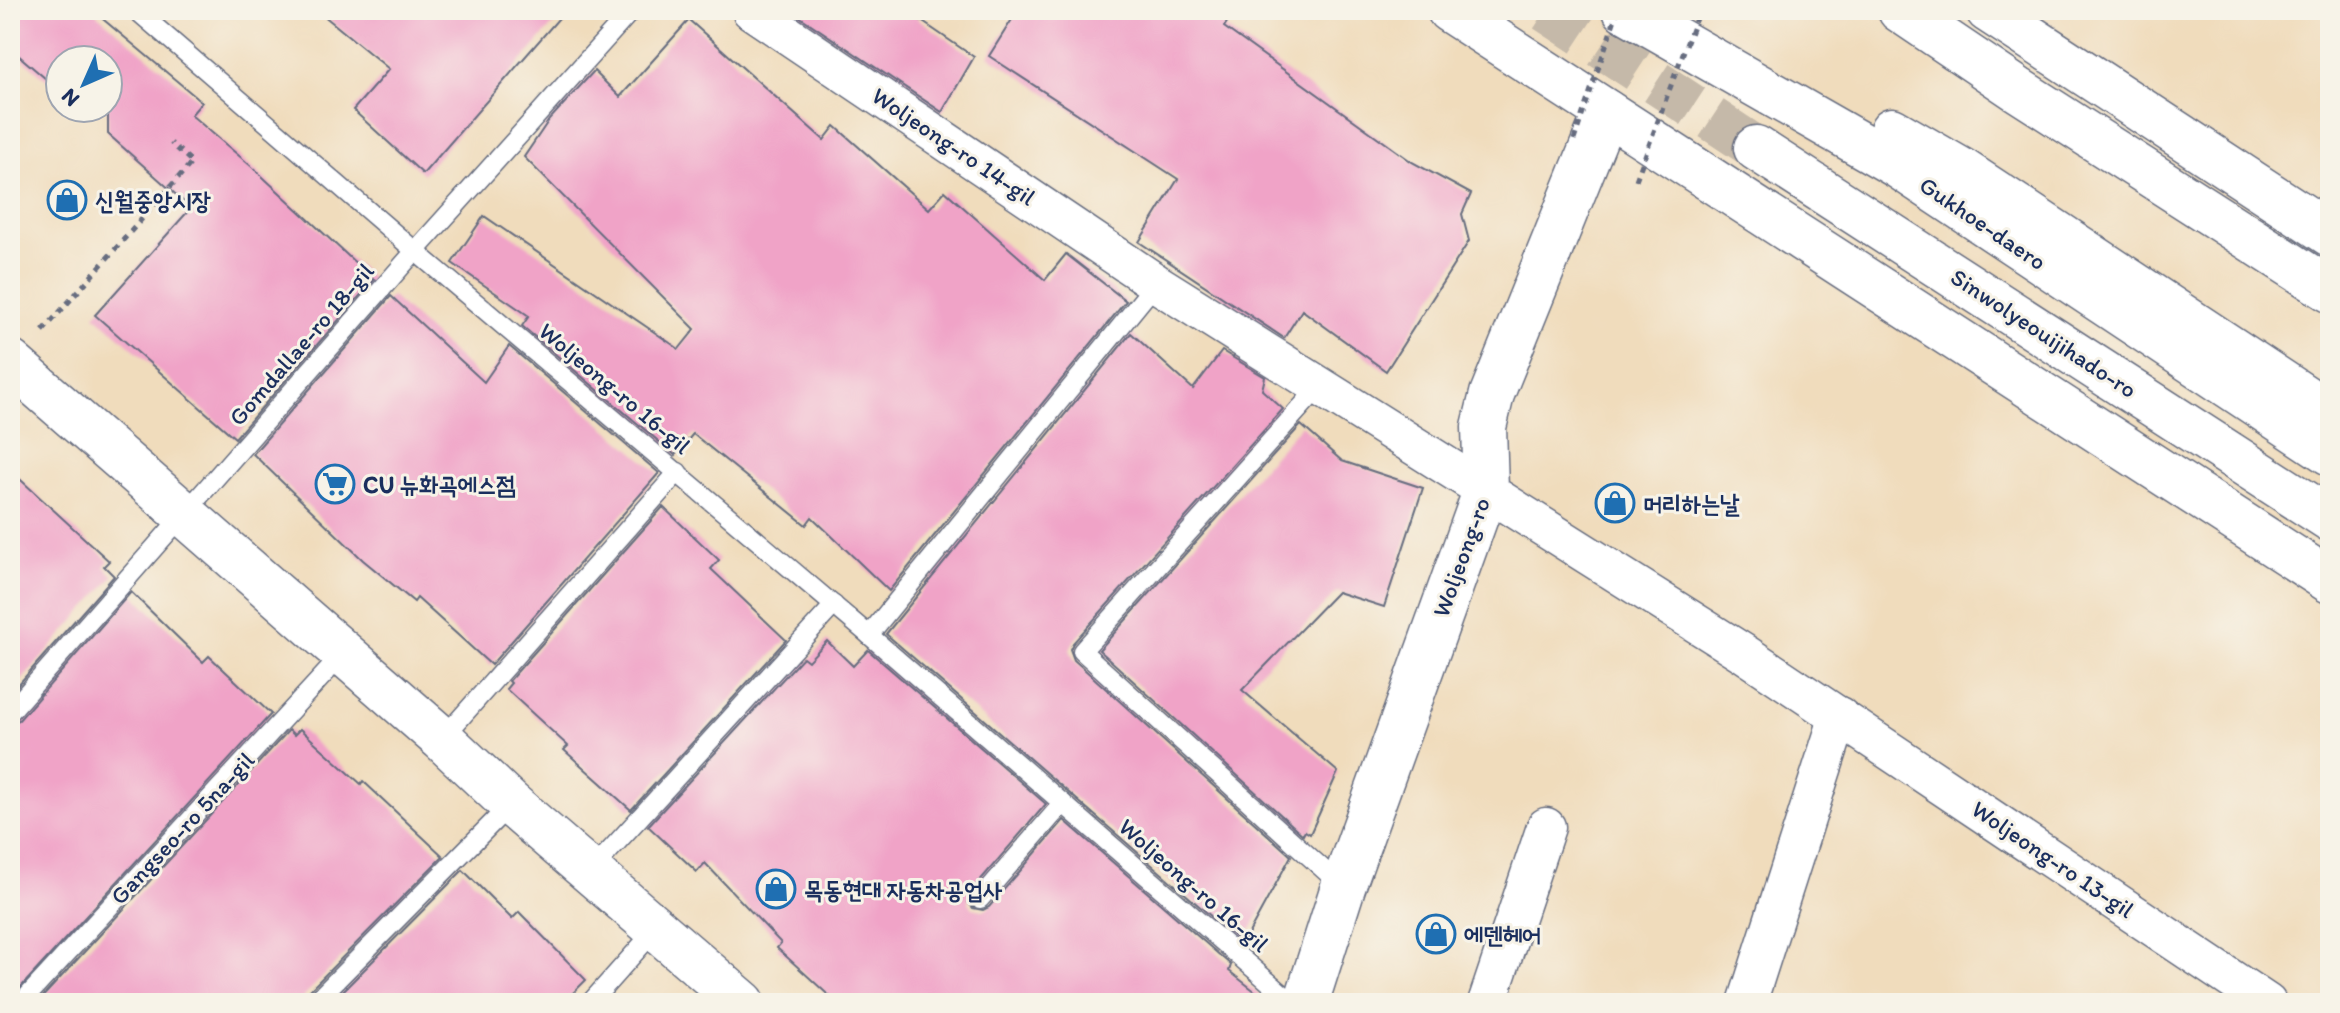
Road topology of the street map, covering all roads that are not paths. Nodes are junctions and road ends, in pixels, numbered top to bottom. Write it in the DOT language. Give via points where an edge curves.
graph roads {
  1 [pos="136,10"];
  2 [pos="632,10"];
  3 [pos="751,10"];
  4 [pos="1449,10"];
  5 [pos="1625,10"];
  6 [pos="1683,10"];
  7 [pos="1900,10"];
  8 [pos="1988,10"];
  9 [pos="1606,112"];
  10 [pos="1756,148"];
  11 [pos="2330,234"];
  12 [pos="415,251"];
  13 [pos="1156,283"];
  14 [pos="2330,290"];
  15 [pos="12,363"];
  16 [pos="1320,386"];
  17 [pos="2330,414"];
  18 [pos="2330,453"];
  19 [pos="678,472"];
  20 [pos="1486,489"];
  21 [pos="184,514"];
  22 [pos="2330,519"];
  23 [pos="2330,581"];
  24 [pos="834,605"];
  25 [pos="869,635"];
  26 [pos="344,653"];
  27 [pos="10,712"];
  28 [pos="1839,716"];
  29 [pos="442,739"];
  30 [pos="1063,803"];
  31 [pos="511,804"];
  32 [pos="1546,827"];
  33 [pos="590,872"];
  34 [pos="1343,887"];
  35 [pos="980,899"];
  36 [pos="656,929"];
  37 [pos="21,1003"];
  38 [pos="314,1003"];
  39 [pos="590,1003"];
  40 [pos="743,1003"];
  41 [pos="1293,1003"];
  42 [pos="1306,1003"];
  43 [pos="1487,1003"];
  44 [pos="1747,1003"];
  45 [pos="2267,1003"];
  1 -- 12 [label="lane, Woljeong-ro 16-gil"];
  2 -- 12 [label="lane, Gomdallae-ro 18-gil"];
  3 -- 13 [label="street, Woljeong-ro 14-gil"];
  4 -- 9 [label="main road"];
  5 -- 18 [label="main road, Gukhoe-daero" via="1898,166"];
  6 -- 17 [label="main road, Gukhoe-daero" via="1963,171"];
  7 -- 14 [label="main road"];
  8 -- 11 [label="main road"];
  9 -- 20 [label="main road, Woljeong-ro" via="1492,394 1484,427"];
  9 -- 23 [label="main road"];
  10 -- 22 [label="main road, Sinwolyeouijihado-ro"];
  12 -- 19 [label="lane, Woljeong-ro 16-gil"];
  12 -- 21 [label="lane, Gomdallae-ro 18-gil"];
  13 -- 16 [label="street, Woljeong-ro 14-gil"];
  13 -- 25 [label="lane"];
  15 -- 21 [label="main road"];
  16 -- 20 [label="street, Woljeong-ro 14-gil"];
  16 -- 34 [label="lane" via="1082,651"];
  19 -- 24 [label="lane, Woljeong-ro 16-gil"];
  19 -- 29 [label="lane"];
  20 -- 28 [label="street, Woljeong-ro 13-gil"];
  20 -- 34 [label="main road, Woljeong-ro"];
  21 -- 26 [label="main road"];
  21 -- 27 [label="lane, Gomdallae-ro 18-gil"];
  24 -- 25 [label="lane, Woljeong-ro 16-gil"];
  24 -- 33 [label="lane"];
  25 -- 30 [label="lane, Woljeong-ro 16-gil"];
  26 -- 29 [label="main road"];
  26 -- 37 [label="lane, Gangseo-ro 5na-gil"];
  28 -- 44 [label="street"];
  28 -- 45 [label="street, Woljeong-ro 13-gil"];
  29 -- 31 [label="main road"];
  30 -- 35 [label="lane"];
  30 -- 41 [label="lane, Woljeong-ro 16-gil"];
  31 -- 33 [label="main road"];
  31 -- 38 [label="lane"];
  32 -- 43 [label="street"];
  33 -- 36 [label="main road"];
  34 -- 42 [label="main road, Woljeong-ro"];
  36 -- 39 [label="lane"];
  36 -- 40 [label="main road"];
}
